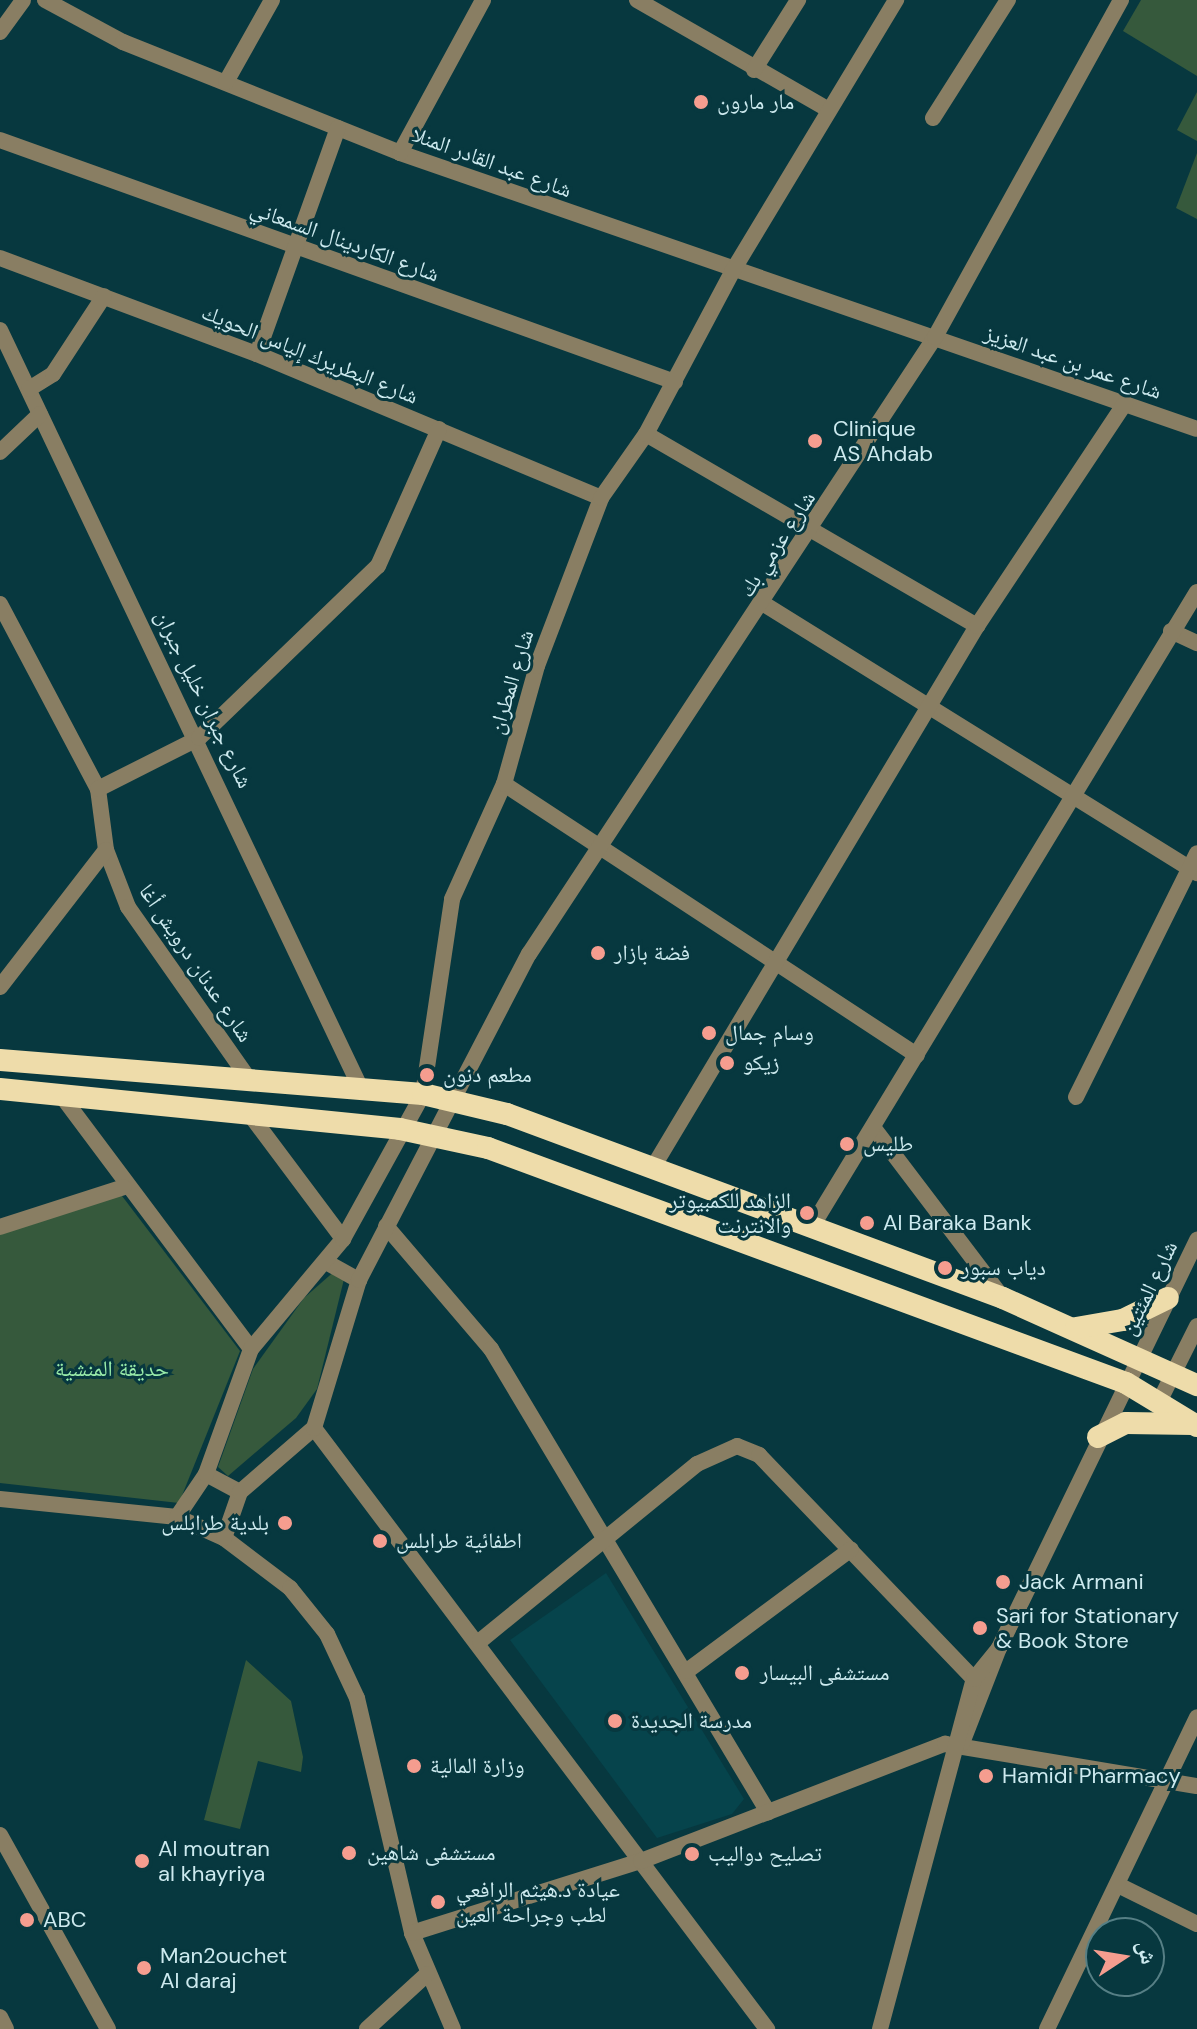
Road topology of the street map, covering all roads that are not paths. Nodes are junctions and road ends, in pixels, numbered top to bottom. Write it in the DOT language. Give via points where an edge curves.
graph roads {
  1 [pos="23,0"];
  2 [pos="45,0"];
  3 [pos="272,0"];
  4 [pos="483,0"];
  5 [pos="637,0"];
  6 [pos="798,0"];
  7 [pos="896,0"];
  8 [pos="1008,0"];
  9 [pos="1121,0"];
  10 [pos="663,7"];
  11 [pos="7,12"];
  12 [pos="0,32"];
  13 [pos="754,70"];
  14 [pos="226,82"];
  15 [pos="827,109"];
  16 [pos="933,118"];
  17 [pos="338,128"];
  18 [pos="0,140"];
  19 [pos="400,153"];
  20 [pos="295,247"];
  21 [pos="0,258"];
  22 [pos="732,272"];
  23 [pos="104,296"];
  24 [pos="0,330"];
  25 [pos="935,337"];
  26 [pos="257,354"];
  27 [pos="675,382"];
  28 [pos="29,389"];
  29 [pos="1125,403"];
  30 [pos="40,414"];
  31 [pos="439,429"];
  32 [pos="1197,429"];
  33 [pos="646,434"];
  34 [pos="0,452"];
  35 [pos="601,498"];
  36 [pos="810,533"];
  37 [pos="1197,592"];
  38 [pos="0,604"];
  39 [pos="764,604"];
  40 [pos="977,626"];
  41 [pos="1171,631"];
  42 [pos="1197,643"];
  43 [pos="928,708"];
  44 [pos="199,738"];
  45 [pos="504,784"];
  46 [pos="98,789"];
  47 [pos="1071,796"];
  48 [pos="106,850"];
  49 [pos="596,851"];
  50 [pos="1195,865"];
  51 [pos="777,965"];
  52 [pos="0,987"];
  53 [pos="917,1055"];
  54 [pos="0,1060"];
  55 [pos="251,1082"];
  56 [pos="0,1089"];
  57 [pos="362,1091"];
  58 [pos="423,1094"];
  59 [pos="61,1095"];
  60 [pos="1076,1097"];
  61 [pos="451,1099"];
  62 [pos="251,1116"];
  63 [pos="873,1127"];
  64 [pos="400,1129"];
  65 [pos="433,1135"];
  66 [pos="655,1164"];
  67 [pos="124,1187"];
  68 [pos="386,1226"];
  69 [pos="0,1227"];
  70 [pos="811,1228"];
  71 [pos="343,1239"];
  72 [pos="1197,1240"];
  73 [pos="326,1262"];
  74 [pos="359,1280"];
  75 [pos="1003,1298"];
  76 [pos="1168,1298"];
  77 [pos="1197,1326"];
  78 [pos="1076,1328"];
  79 [pos="251,1349"];
  80 [pos="1140,1355"];
  81 [pos="1175,1372"];
  82 [pos="1126,1383"];
  83 [pos="1197,1385"];
  84 [pos="1159,1402"];
  85 [pos="1196,1425"];
  86 [pos="314,1428"];
  87 [pos="1098,1437"];
  88 [pos="206,1474"];
  89 [pos="240,1492"];
  90 [pos="0,1499"];
  91 [pos="177,1517"];
  92 [pos="608,1534"];
  93 [pos="224,1538"];
  94 [pos="851,1549"];
  95 [pos="480,1641"];
  96 [pos="999,1648"];
  97 [pos="687,1671"];
  98 [pos="974,1679"];
  99 [pos="1197,1717"];
  100 [pos="962,1743"];
  101 [pos="1168,1782"];
  102 [pos="1197,1786"];
  103 [pos="768,1812"];
  104 [pos="0,1835"];
  105 [pos="641,1861"];
  106 [pos="1118,1885"];
  107 [pos="1197,1924"];
  108 [pos="412,1933"];
  109 [pos="427,1974"];
  110 [pos="0,2017"];
  111 [pos="104,2027"];
  112 [pos="6,2029"];
  113 [pos="367,2029"];
  114 [pos="453,2029"];
  115 [pos="767,2029"];
  116 [pos="880,2029"];
  117 [pos="1047,2029"];
  1 -- 11 [label="street"];
  2 -- 14 [label="street, شارع عبد القادر المنلا" via="123,42"];
  3 -- 14 [label="street"];
  4 -- 19 [label="street"];
  5 -- 10 [label="street"];
  6 -- 13 [label="street"];
  7 -- 15 [label="street, شارع المطران"];
  8 -- 16 [label="street"];
  9 -- 25 [label="street, شارع عزمي بك"];
  10 -- 13 [label="street"];
  11 -- 12 [label="street"];
  13 -- 15 [label="street"];
  14 -- 17 [label="street, شارع عبد القادر المنلا"];
  15 -- 22 [label="street, شارع المطران"];
  17 -- 19 [label="street, شارع عبد القادر المنلا"];
  17 -- 20 [label="street"];
  18 -- 20 [label="street, شارع الكاردينال السمعاني"];
  19 -- 22 [label="street, شارع عبد القادر المنلا"];
  20 -- 26 [label="street"];
  20 -- 27 [label="street, شارع الكاردينال السمعاني"];
  21 -- 23 [label="street, شارع البطريرك إلياس الحويك"];
  22 -- 25 [label="street, شارع عبد القادر المنلا"];
  22 -- 27 [label="street, شارع المطران"];
  23 -- 26 [label="street, شارع البطريرك إلياس الحويك"];
  23 -- 28 [label="street" via="53,374"];
  24 -- 28 [label="street, شارع جبران خليل جبران"];
  25 -- 29 [label="street, شارع عمر بن عبد العزيز"];
  25 -- 36 [label="street, شارع عزمي بك"];
  26 -- 31 [label="street, شارع البطريرك إلياس الحويك"];
  27 -- 33 [label="street, شارع المطران"];
  28 -- 30 [label="street, شارع جبران خليل جبران"];
  29 -- 32 [label="street, شارع عمر بن عبد العزيز"];
  29 -- 40 [label="street"];
  30 -- 34 [label="street"];
  30 -- 44 [label="street, شارع جبران خليل جبران"];
  31 -- 35 [label="street, شارع البطريرك إلياس الحويك"];
  31 -- 44 [label="street" via="378,566"];
  33 -- 35 [label="street, شارع المطران"];
  33 -- 36 [label="street"];
  35 -- 45 [label="street, شارع المطران" via="537,666"];
  36 -- 39 [label="street, شارع عزمي بك"];
  36 -- 40 [label="street"];
  37 -- 41 [label="street"];
  38 -- 46 [label="street, شارع عدنان درويش أغا"];
  39 -- 43 [label="street"];
  39 -- 49 [label="street, شارع عزمي بك"];
  40 -- 43 [label="street"];
  41 -- 42 [label="street"];
  41 -- 47 [label="street"];
  43 -- 47 [label="street"];
  43 -- 51 [label="street"];
  44 -- 46 [label="street"];
  44 -- 57 [label="street, شارع جبران خليل جبران"];
  45 -- 49 [label="street"];
  45 -- 58 [label="street, شارع المطران" via="452,899"];
  46 -- 48 [label="street, شارع عدنان درويش أغا"];
  47 -- 50 [label="street"];
  47 -- 53 [label="street"];
  48 -- 52 [label="street"];
  48 -- 55 [label="street, شارع عدنان درويش أغا" via="139,924"];
  49 -- 51 [label="street"];
  49 -- 61 [label="street, شارع عزمي بك" via="529,954"];
  50 -- 60 [label="street"];
  51 -- 53 [label="street"];
  51 -- 66 [label="street"];
  53 -- 63 [label="street"];
  54 -- 55 [label="highway"];
  55 -- 57 [label="highway"];
  56 -- 59 [label="highway"];
  57 -- 58 [label="highway"];
  58 -- 61 [label="highway"];
  58 -- 64 [label="street, شارع المطران"];
  59 -- 62 [label="highway"];
  59 -- 67 [label="street"];
  61 -- 65 [label="street, شارع عزمي بك"];
  61 -- 66 [label="highway"];
  62 -- 64 [label="highway"];
  62 -- 71 [label="street"];
  63 -- 70 [label="street"];
  63 -- 75 [label="street"];
  64 -- 65 [label="highway"];
  64 -- 71 [label="street, شارع المطران"];
  65 -- 68 [label="street, شارع عزمي بك"];
  65 -- 82 [label="highway" via="488,1148"];
  66 -- 70 [label="highway"];
  67 -- 69 [label="street"];
  67 -- 79 [label="street"];
  68 -- 74 [label="street, شارع عزمي بك"];
  68 -- 92 [label="street" via="491,1349"];
  70 -- 75 [label="highway"];
  71 -- 73 [label="street, شارع المطران"];
  72 -- 76 [label="street, شارع المئتين"];
  73 -- 74 [label="street"];
  73 -- 79 [label="street, شارع المطران"];
  74 -- 86 [label="street, شارع عزمي بك"];
  75 -- 78 [label="highway"];
  76 -- 78 [label="highway" via="1123,1320"];
  76 -- 80 [label="street, شارع المئتين"];
  77 -- 81 [label="street"];
  78 -- 80 [label="highway"];
  79 -- 88 [label="street"];
  80 -- 81 [label="highway"];
  80 -- 82 [label="street, شارع المئتين"];
  81 -- 83 [label="highway"];
  81 -- 84 [label="street"];
  82 -- 84 [label="highway"];
  82 -- 87 [label="street, شارع المئتين"];
  84 -- 85 [label="highway"];
  85 -- 87 [label="highway" via="1126,1423"];
  86 -- 89 [label="street"];
  86 -- 95 [label="street"];
  87 -- 96 [label="street, شارع المئتين"];
  88 -- 89 [label="street"];
  88 -- 91 [label="street"];
  89 -- 93 [label="street"];
  90 -- 91 [label="street"];
  91 -- 93 [label="street"];
  92 -- 94 [label="street" via="697,1464 737,1446 759,1455"];
  92 -- 95 [label="street"];
  92 -- 97 [label="street"];
  93 -- 108 [label="street" via="290,1588 327,1634 369,1741"];
  94 -- 97 [label="street"];
  94 -- 98 [label="street"];
  95 -- 105 [label="street"];
  96 -- 98 [label="street"];
  96 -- 100 [label="street"];
  97 -- 103 [label="street"];
  98 -- 100 [label="street"];
  99 -- 101 [label="street"];
  100 -- 101 [label="street"];
  100 -- 103 [label="street"];
  100 -- 116 [label="street"];
  101 -- 102 [label="street"];
  101 -- 106 [label="street"];
  103 -- 105 [label="street"];
  104 -- 111 [label="street"];
  105 -- 108 [label="street"];
  105 -- 115 [label="street"];
  106 -- 107 [label="street"];
  106 -- 117 [label="street"];
  108 -- 109 [label="street"];
  109 -- 113 [label="street"];
  109 -- 114 [label="street"];
  110 -- 112 [label="street"];
}
